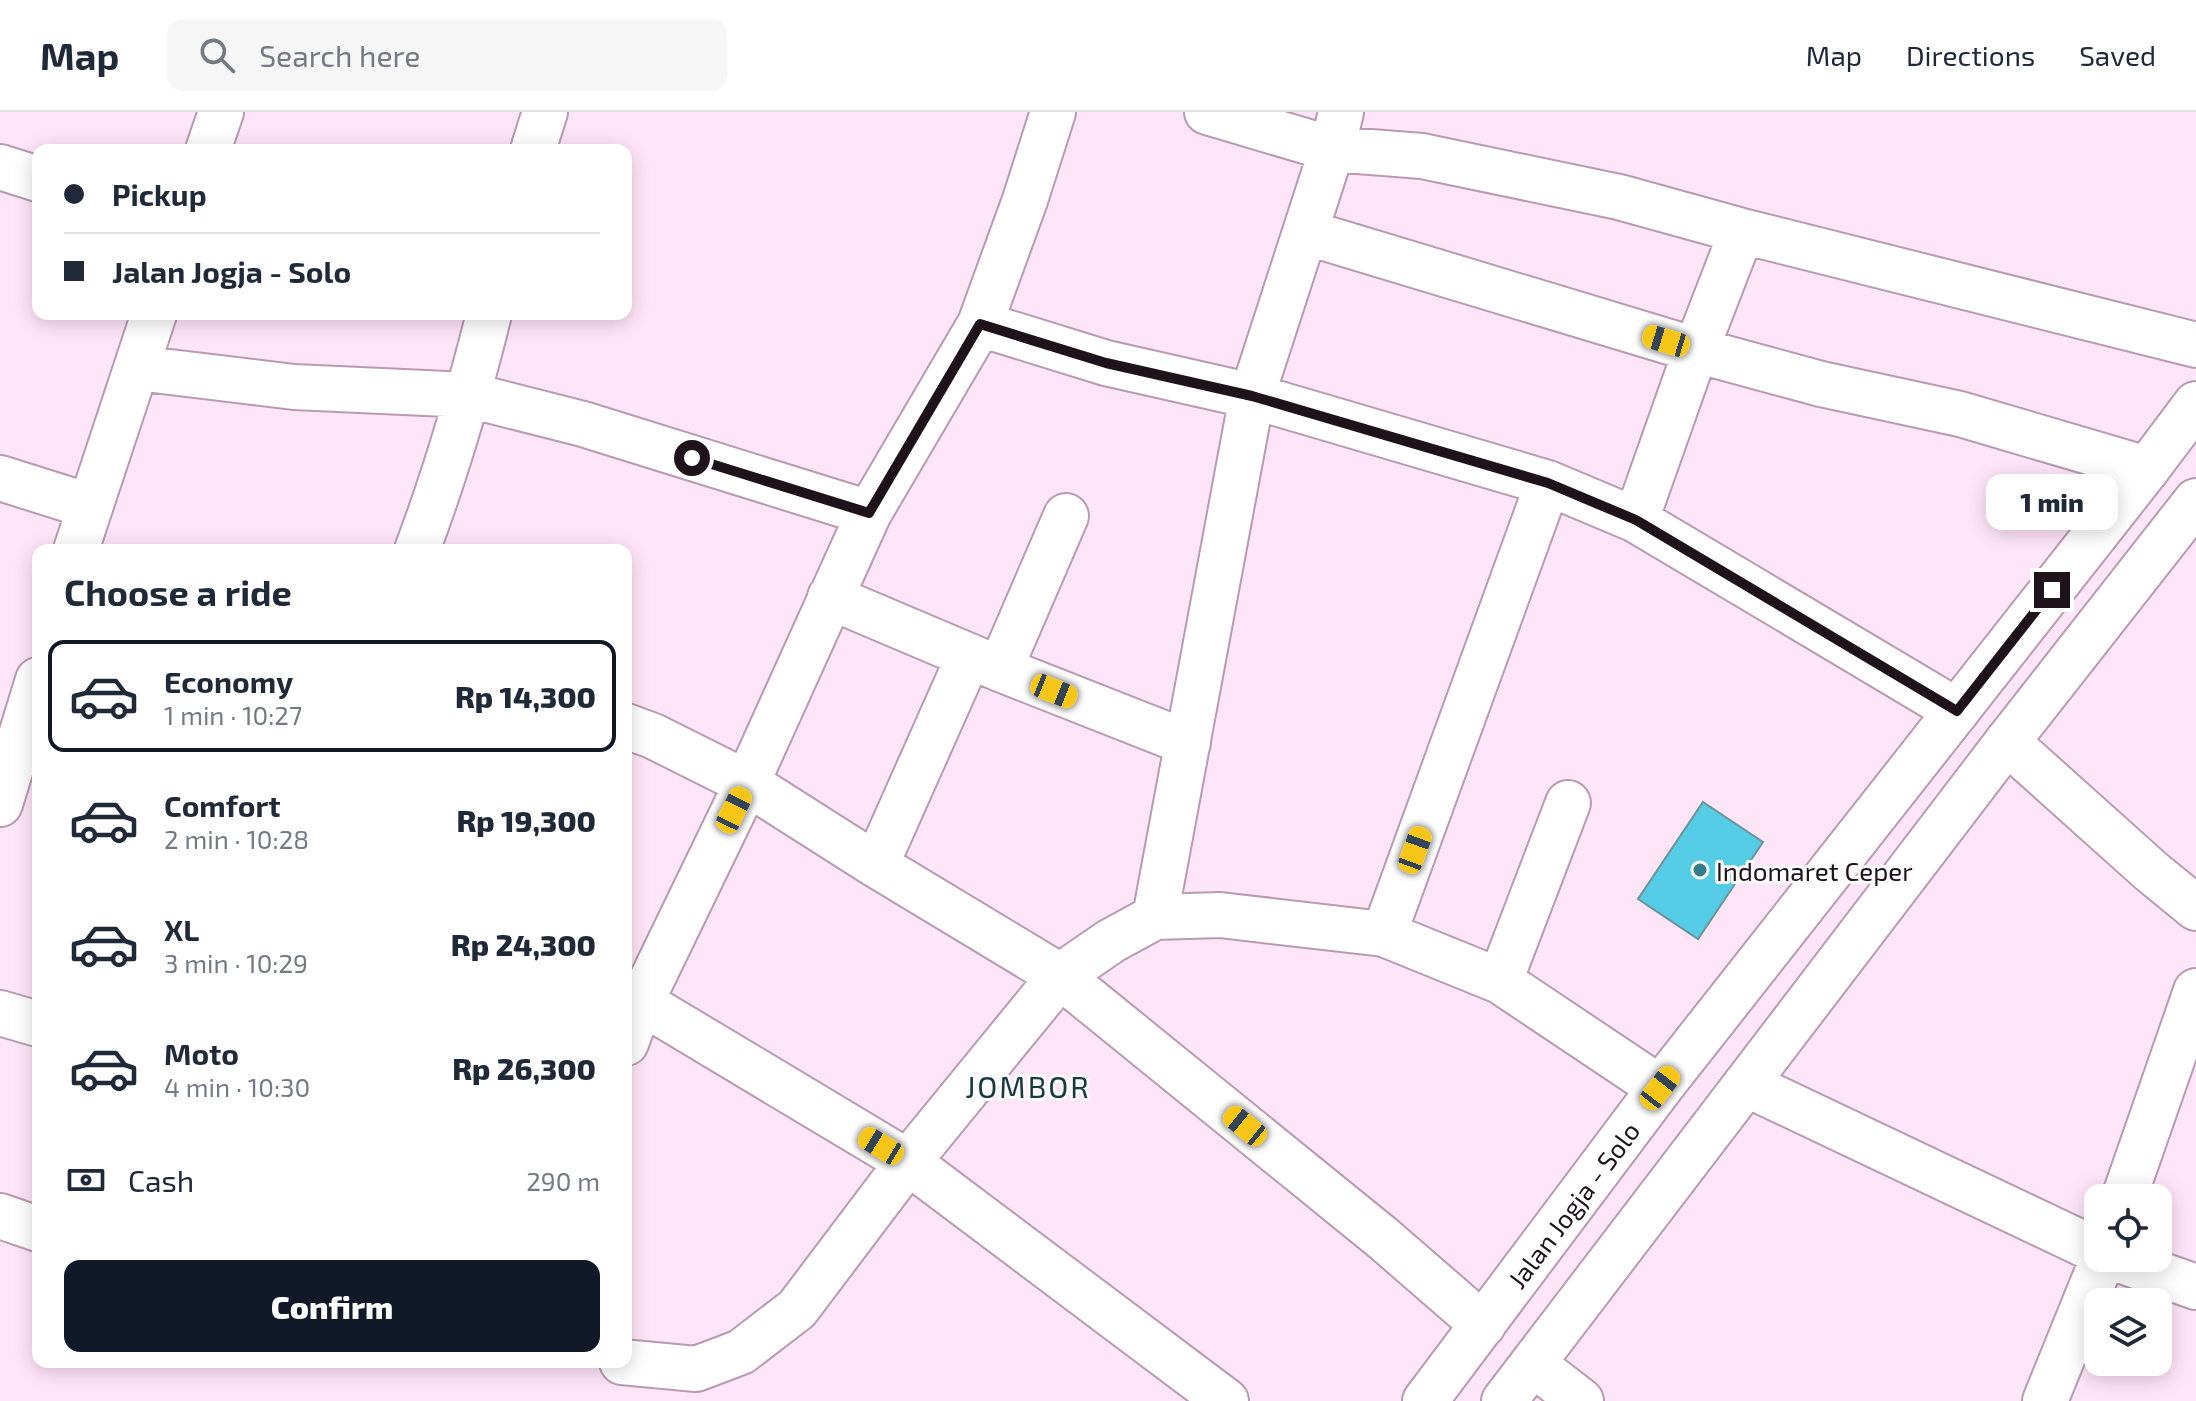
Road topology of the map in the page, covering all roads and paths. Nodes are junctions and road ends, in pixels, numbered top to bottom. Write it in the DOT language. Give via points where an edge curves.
graph roads {
  1 [pos="221,112"];
  2 [pos="545,112"];
  3 [pos="1053,112"];
  4 [pos="1207,112"];
  5 [pos="1337,130"];
  6 [pos="210,144"];
  7 [pos="535,144"];
  8 [pos="0,167"];
  9 [pos="32,177"];
  10 [pos="1742,231"];
  11 [pos="1305,232"];
  12 [pos="152,320"];
  13 [pos="488,320"];
  14 [pos="980,324"];
  15 [pos="2196,345"];
  16 [pos="1696,350"];
  17 [pos="137,368"];
  18 [pos="469,395"];
  19 [pos="1252,396"];
  20 [pos="2196,404"];
  21 [pos="2147,469"];
  22 [pos="0,478"];
  23 [pos="1548,483"];
  24 [pos="2196,501"];
  25 [pos="89,506"];
  26 [pos="869,513"];
  27 [pos="1066,516"];
  28 [pos="1636,520"];
  29 [pos="78,544"];
  30 [pos="419,544"];
  31 [pos="830,597"];
  32 [pos="985,663"];
  33 [pos="32,704"];
  34 [pos="1957,711"];
  35 [pos="632,728"];
  36 [pos="2007,742"];
  37 [pos="1188,743"];
  38 [pos="18,760"];
  39 [pos="747,783"];
  40 [pos="1568,803"];
  41 [pos="0,804"];
  42 [pos="876,865"];
  43 [pos="2196,908"];
  44 [pos="1155,917"];
  45 [pos="1384,934"];
  46 [pos="1060,976"];
  47 [pos="1500,981"];
  48 [pos="2196,991"];
  49 [pos="633,999"];
  50 [pos="0,1013"];
  51 [pos="32,1022"];
  52 [pos="1746,1084"];
  53 [pos="1660,1088"];
  54 [pos="908,1162"];
  55 [pos="2129,1184"];
  56 [pos="0,1216"];
  57 [pos="32,1227"];
  58 [pos="2084,1244"];
  59 [pos="2097,1272"];
  60 [pos="2154,1272"];
  61 [pos="2196,1287"];
  62 [pos="1483,1325"];
  63 [pos="632,1363"];
  64 [pos="1533,1364"];
  65 [pos="1226,1401"];
  66 [pos="1425,1401"];
  67 [pos="1504,1401"];
  68 [pos="1581,1401"];
  69 [pos="2045,1401"];
  1 -- 6 [label="main road"];
  2 -- 7 [label="main road"];
  3 -- 14 [label="main road"];
  4 -- 5 [label="main road"];
  5 -- 10 [label="main road" via="1422,156 1619,197"];
  5 -- 11 [label="main road"];
  8 -- 9 [label="main road"];
  10 -- 15 [label="main road"];
  10 -- 16 [label="main road"];
  11 -- 16 [label="main road"];
  11 -- 19 [label="main road"];
  12 -- 17 [label="main road"];
  13 -- 18 [label="main road"];
  14 -- 19 [label="main road" via="1106,363"];
  14 -- 26 [label="main road"];
  16 -- 21 [label="main road" via="1960,414"];
  16 -- 28 [label="main road"];
  17 -- 18 [label="main road" via="294,387"];
  17 -- 25 [label="main road"];
  18 -- 26 [label="main road" via="583,424"];
  18 -- 30 [label="main road"];
  19 -- 23 [label="main road"];
  19 -- 37 [label="main road"];
  20 -- 21 [label="main road, Jalan Jogja - Solo"];
  21 -- 34 [label="main road, Jalan Jogja - Solo"];
  22 -- 25 [label="main road"];
  23 -- 28 [label="main road"];
  23 -- 45 [label="main road"];
  24 -- 36 [label="main road"];
  25 -- 29 [label="main road"];
  26 -- 31 [label="main road"];
  27 -- 32 [label="main road"];
  28 -- 34 [label="main road"];
  31 -- 32 [label="main road"];
  31 -- 39 [label="main road"];
  32 -- 37 [label="main road"];
  32 -- 42 [label="main road"];
  33 -- 38 [label="main road"];
  34 -- 53 [label="main road, Jalan Jogja - Solo"];
  35 -- 39 [label="main road"];
  36 -- 43 [label="main road"];
  36 -- 52 [label="main road"];
  37 -- 44 [label="main road"];
  38 -- 41 [label="main road"];
  39 -- 42 [label="main road"];
  39 -- 49 [label="main road"];
  40 -- 47 [label="main road"];
  42 -- 46 [label="main road"];
  44 -- 45 [label="main road" via="1220,915"];
  44 -- 46 [label="main road"];
  45 -- 47 [label="main road"];
  46 -- 54 [label="main road"];
  46 -- 62 [label="main road"];
  47 -- 53 [label="main road"];
  48 -- 55 [label="main road"];
  49 -- 54 [label="main road"];
  50 -- 51 [label="main road"];
  52 -- 58 [label="main road"];
  52 -- 64 [label="main road"];
  53 -- 62 [label="main road, Jalan Jogja - Solo"];
  54 -- 63 [label="main road" via="797,1309 741,1352 696,1369"];
  54 -- 65 [label="main road"];
  56 -- 57 [label="main road"];
  59 -- 69 [label="main road"];
  60 -- 61 [label="main road"];
  62 -- 66 [label="main road, Jalan Jogja - Solo"];
  64 -- 67 [label="main road"];
  64 -- 68 [label="main road"];
}
